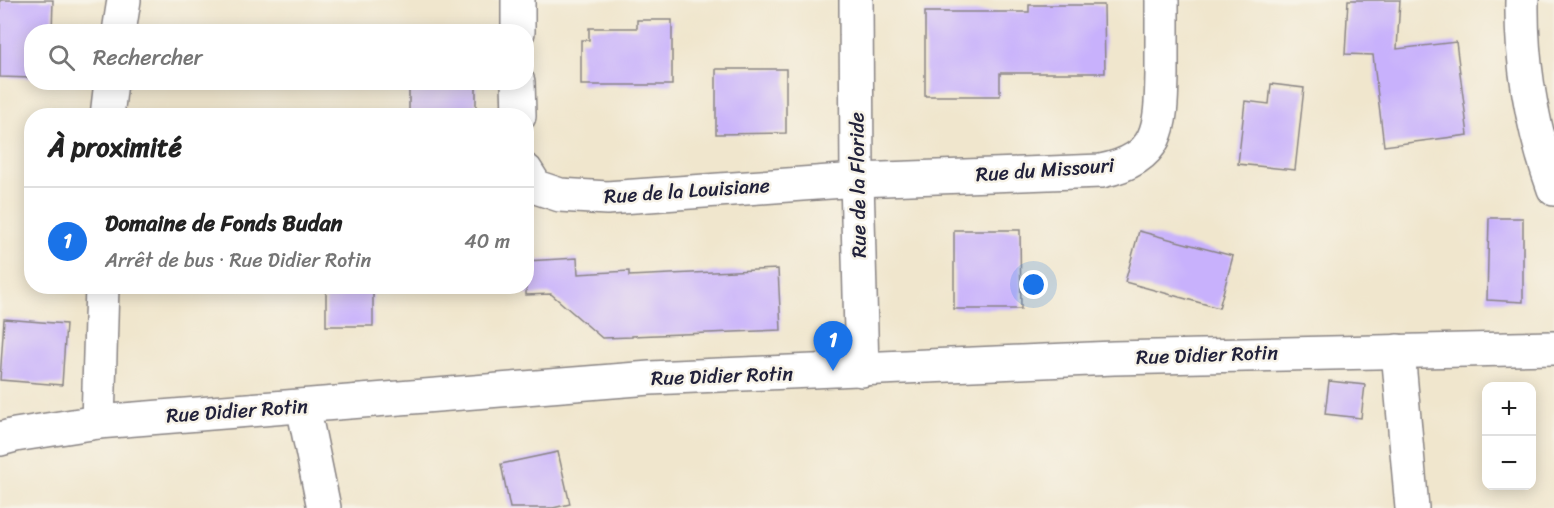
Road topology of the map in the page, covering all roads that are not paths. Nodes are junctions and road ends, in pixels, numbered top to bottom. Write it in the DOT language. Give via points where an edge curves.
graph roads {
  1 [pos="124,0"];
  2 [pos="518,0"];
  3 [pos="856,0"];
  4 [pos="1162,0"];
  5 [pos="1522,0"];
  6 [pos="120,24"];
  7 [pos="518,24"];
  8 [pos="110,90"];
  9 [pos="518,90"];
  10 [pos="109,108"];
  11 [pos="519,108"];
  12 [pos="857,180"];
  13 [pos="534,184"];
  14 [pos="1554,189"];
  15 [pos="102,294"];
  16 [pos="1554,348"];
  17 [pos="1398,351"];
  18 [pos="862,370"];
  19 [pos="303,406"];
  20 [pos="98,422"];
  21 [pos="0,439"];
  22 [pos="324,508"];
  23 [pos="1412,508"];
  1 -- 6 [label="street"];
  2 -- 7 [label="street"];
  3 -- 12 [label="street, Rue de la Floride"];
  4 -- 12 [label="street, Rue du Missouri" via="1162,99 1158,131 1138,158 1101,171"];
  5 -- 14 [label="street" via="1530,103"];
  8 -- 10 [label="street"];
  9 -- 11 [label="street"];
  12 -- 13 [label="street, Rue de la Louisiane" via="607,198 560,195"];
  12 -- 18 [label="street, Rue de la Floride"];
  15 -- 20 [label="street"];
  16 -- 17 [label="street, Rue Didier Rotin"];
  17 -- 18 [label="street, Rue Didier Rotin" via="1114,358"];
  17 -- 23 [label="street"];
  18 -- 19 [label="street, Rue Didier Rotin" via="650,378"];
  19 -- 20 [label="street, Rue Didier Rotin"];
  19 -- 22 [label="street"];
  20 -- 21 [label="street, Rue Didier Rotin"];
}
